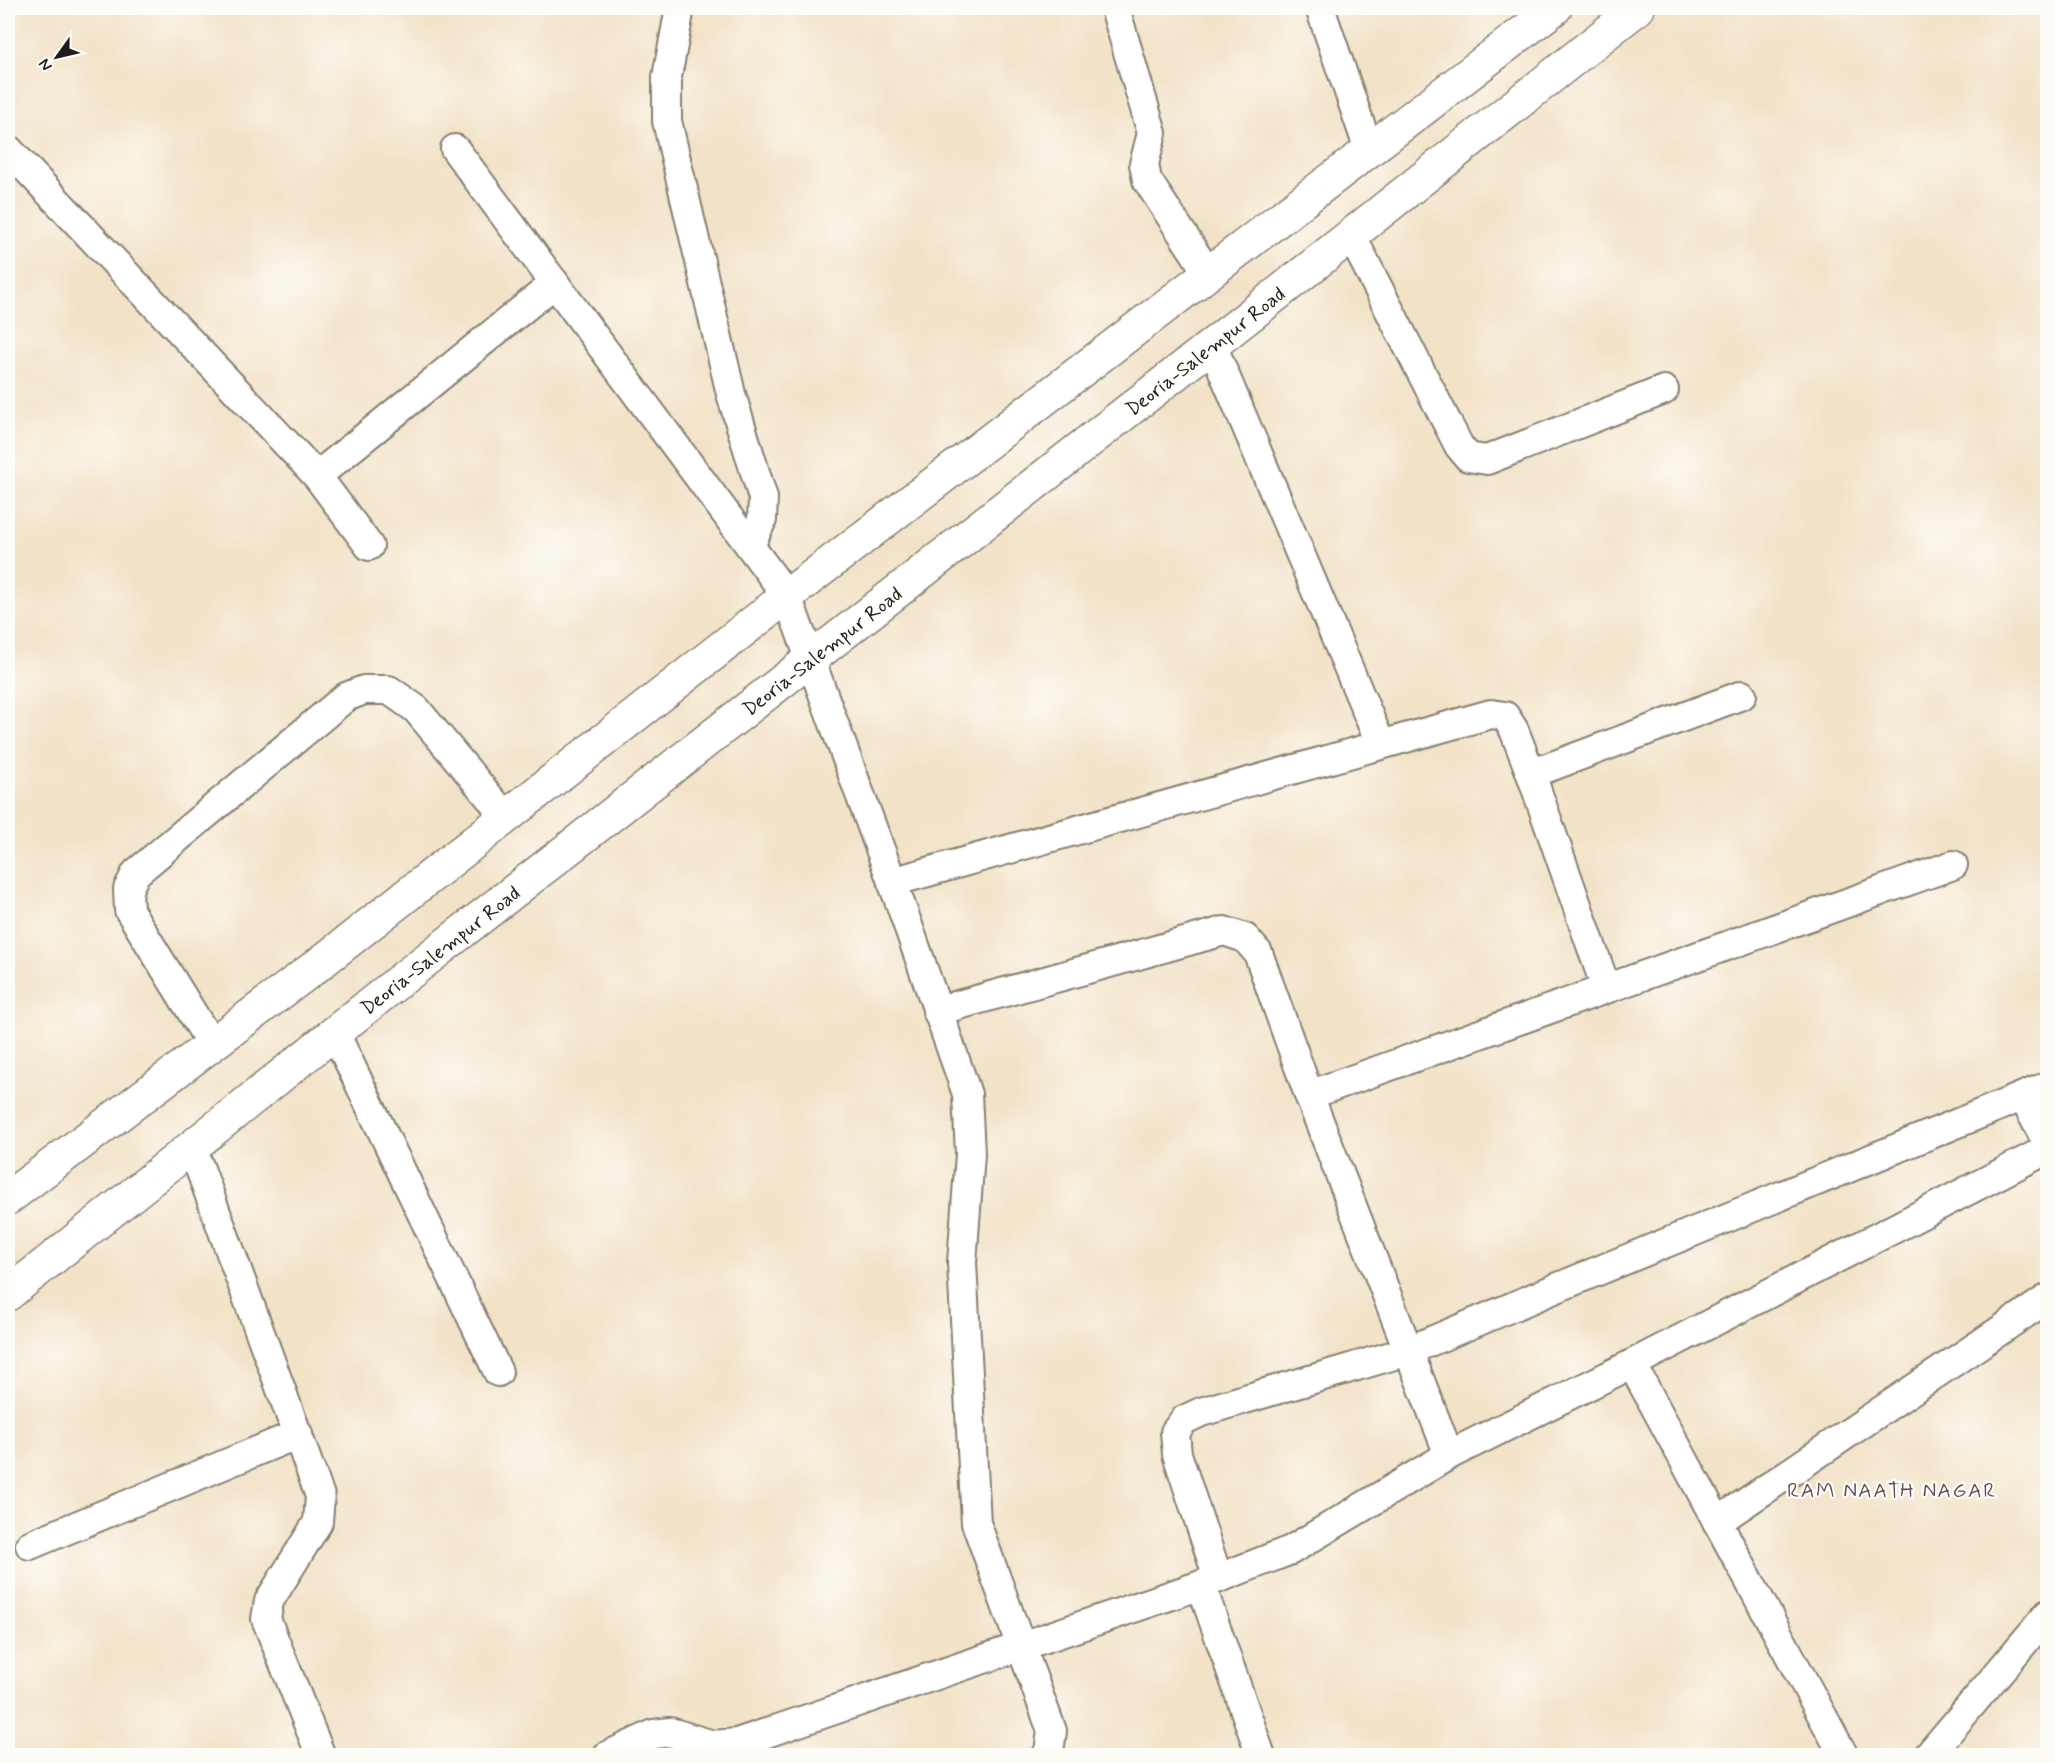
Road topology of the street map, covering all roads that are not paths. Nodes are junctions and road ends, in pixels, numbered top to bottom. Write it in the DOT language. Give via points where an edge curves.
graph roads {
  1 [pos="680,8"];
  2 [pos="1115,8"];
  3 [pos="1320,8"];
  4 [pos="1555,8"];
  5 [pos="1638,8"];
  6 [pos="8,149"];
  7 [pos="456,149"];
  8 [pos="1369,150"];
  9 [pos="1351,235"];
  10 [pos="1208,273"];
  11 [pos="555,283"];
  12 [pos="1212,345"];
  13 [pos="1664,390"];
  14 [pos="317,476"];
  15 [pos="369,546"];
  16 [pos="750,546"];
  17 [pos="787,596"];
  18 [pos="810,660"];
  19 [pos="1742,695"];
  20 [pos="1381,745"];
  21 [pos="1531,774"];
  22 [pos="506,817"];
  23 [pos="1953,865"];
  24 [pos="892,882"];
  25 [pos="1606,988"];
  26 [pos="938,1011"];
  27 [pos="335,1033"];
  28 [pos="212,1045"];
  29 [pos="2035,1091"];
  30 [pos="1309,1095"];
  31 [pos="2048,1144"];
  32 [pos="192,1147"];
  33 [pos="2048,1149"];
  34 [pos="8,1198"];
  35 [pos="8,1294"];
  36 [pos="2048,1298"];
  37 [pos="1408,1351"];
  38 [pos="1632,1364"];
  39 [pos="498,1372"];
  40 [pos="297,1434"];
  41 [pos="1449,1455"];
  42 [pos="1716,1522"];
  43 [pos="30,1545"];
  44 [pos="1209,1582"];
  45 [pos="2048,1614"];
  46 [pos="1020,1646"];
  47 [pos="1933,1754"];
  48 [pos="321,1755"];
  49 [pos="607,1755"];
  50 [pos="1046,1755"];
  51 [pos="1261,1755"];
  52 [pos="1844,1755"];
  1 -- 16 [label="street" via="668,78 667,121 730,394 763,498 762,520"];
  2 -- 10 [label="street" via="1152,133 1144,164 1147,180"];
  3 -- 8 [label="street"];
  4 -- 8 [label="highway"];
  5 -- 9 [label="highway, Deoria-Salempur Road"];
  6 -- 14 [label="street"];
  7 -- 11 [label="street"];
  8 -- 10 [label="highway"];
  9 -- 12 [label="highway, Deoria-Salempur Road"];
  9 -- 13 [label="street" via="1468,457 1487,460"];
  10 -- 17 [label="highway"];
  11 -- 14 [label="street"];
  11 -- 16 [label="street"];
  12 -- 18 [label="highway, Deoria-Salempur Road"];
  12 -- 20 [label="street"];
  14 -- 15 [label="street"];
  16 -- 17 [label="street"];
  17 -- 18 [label="street"];
  17 -- 22 [label="highway"];
  18 -- 24 [label="street"];
  18 -- 27 [label="highway, Deoria-Salempur Road"];
  19 -- 21 [label="street"];
  20 -- 21 [label="street" via="1491,714 1505,716"];
  20 -- 24 [label="street"];
  21 -- 25 [label="street"];
  22 -- 28 [label="highway"];
  22 -- 28 [label="street" via="416,709 389,690 364,690 346,696 136,873 128,889 129,910"];
  23 -- 25 [label="street"];
  24 -- 26 [label="street"];
  25 -- 30 [label="street"];
  26 -- 30 [label="street" via="1224,931 1245,938 1258,953"];
  26 -- 46 [label="street" via="967,1094 970,1154 962,1263 976,1523"];
  27 -- 32 [label="highway, Deoria-Salempur Road"];
  27 -- 39 [label="street"];
  28 -- 34 [label="highway"];
  29 -- 31 [label="street"];
  29 -- 37 [label="street"];
  30 -- 37 [label="street"];
  32 -- 35 [label="highway, Deoria-Salempur Road"];
  32 -- 40 [label="street"];
  33 -- 38 [label="street"];
  36 -- 42 [label="street"];
  37 -- 41 [label="street"];
  37 -- 44 [label="street" via="1184,1420 1175,1432 1177,1454"];
  38 -- 41 [label="street"];
  38 -- 42 [label="street"];
  40 -- 43 [label="street"];
  40 -- 48 [label="street" via="320,1496 318,1522 269,1600 266,1619"];
  41 -- 44 [label="street" via="1291,1550"];
  42 -- 52 [label="street"];
  44 -- 46 [label="street"];
  44 -- 51 [label="street"];
  45 -- 47 [label="street"];
  46 -- 49 [label="street" via="737,1743 713,1745 670,1732 654,1734"];
  46 -- 50 [label="street" via="1052,1731"];
}
